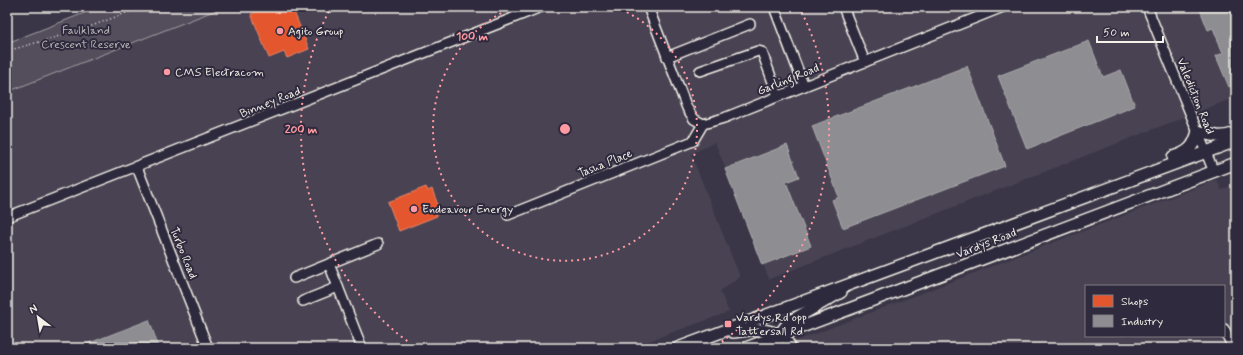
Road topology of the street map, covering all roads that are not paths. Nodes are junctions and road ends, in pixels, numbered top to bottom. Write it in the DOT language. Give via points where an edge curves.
graph roads {
  1 [pos="541,7"];
  2 [pos="648,7"];
  3 [pos="774,7"];
  4 [pos="843,7"];
  5 [pos="1004,7"];
  6 [pos="1147,7"];
  7 [pos="989,10"];
  8 [pos="750,24"];
  9 [pos="667,57"];
  10 [pos="865,62"];
  11 [pos="700,71"];
  12 [pos="804,86"];
  13 [pos="778,96"];
  14 [pos="703,124"];
  15 [pos="1198,131"];
  16 [pos="1236,133"];
  17 [pos="1236,141"];
  18 [pos="1206,152"];
  19 [pos="1236,163"];
  20 [pos="137,167"];
  21 [pos="1214,172"];
  22 [pos="1117,185"];
  23 [pos="508,215"];
  24 [pos="7,217"];
  25 [pos="378,244"];
  26 [pos="329,264"];
  27 [pos="872,275"];
  28 [pos="294,278"];
  29 [pos="338,287"];
  30 [pos="303,301"];
  31 [pos="1225,331"];
  32 [pos="714,335"];
  33 [pos="779,336"];
  34 [pos="751,347"];
  35 [pos="208,348"];
  36 [pos="362,348"];
  37 [pos="678,348"];
  38 [pos="780,348"];
  39 [pos="792,348"];
  40 [pos="1233,348"];
  1 -- 20 [label="street, Binney Road"];
  2 -- 9 [label="street"];
  3 -- 12 [label="street"];
  4 -- 10 [label="street"];
  5 -- 7 [label="street, Garling Road"];
  6 -- 15 [label="street, Valediction Road"];
  7 -- 10 [label="street, Garling Road"];
  8 -- 9 [label="street"];
  9 -- 14 [label="street" via="687,108 694,119"];
  10 -- 12 [label="street, Garling Road"];
  11 -- 13 [label="street" via="758,51 762,52"];
  12 -- 13 [label="street, Garling Road"];
  13 -- 14 [label="street, Garling Road"];
  14 -- 23 [label="street, Tasha Place" via="693,141"];
  15 -- 16 [label="main road" via="1223,138"];
  15 -- 18 [label="street, Valediction Road"];
  15 -- 22 [label="main road, Vardys Road" via="1195,143 1188,150"];
  17 -- 18 [label="main road, Vardys Road"];
  18 -- 21 [label="street, Valediction Road"];
  18 -- 22 [label="main road, Vardys Road"];
  19 -- 21 [label="main road, Vardys Road"];
  20 -- 24 [label="street, Binney Road"];
  20 -- 35 [label="street, Turbo Road"];
  21 -- 33 [label="main road, Vardys Road"];
  22 -- 27 [label="main road, Vardys Road"];
  25 -- 26 [label="street"];
  26 -- 28 [label="street"];
  26 -- 29 [label="street"];
  27 -- 32 [label="main road, Vardys Road"];
  27 -- 33 [label="main road" via="788,322"];
  29 -- 30 [label="street"];
  29 -- 36 [label="street"];
  31 -- 40 [label="street"];
  32 -- 33 [label="main road" via="759,329 769,330"];
  32 -- 37 [label="main road, Vardys Road"];
  33 -- 34 [label="main road, Vardys Road"];
  33 -- 38 [label="street"];
  33 -- 39 [label="street" via="786,339"];
}
